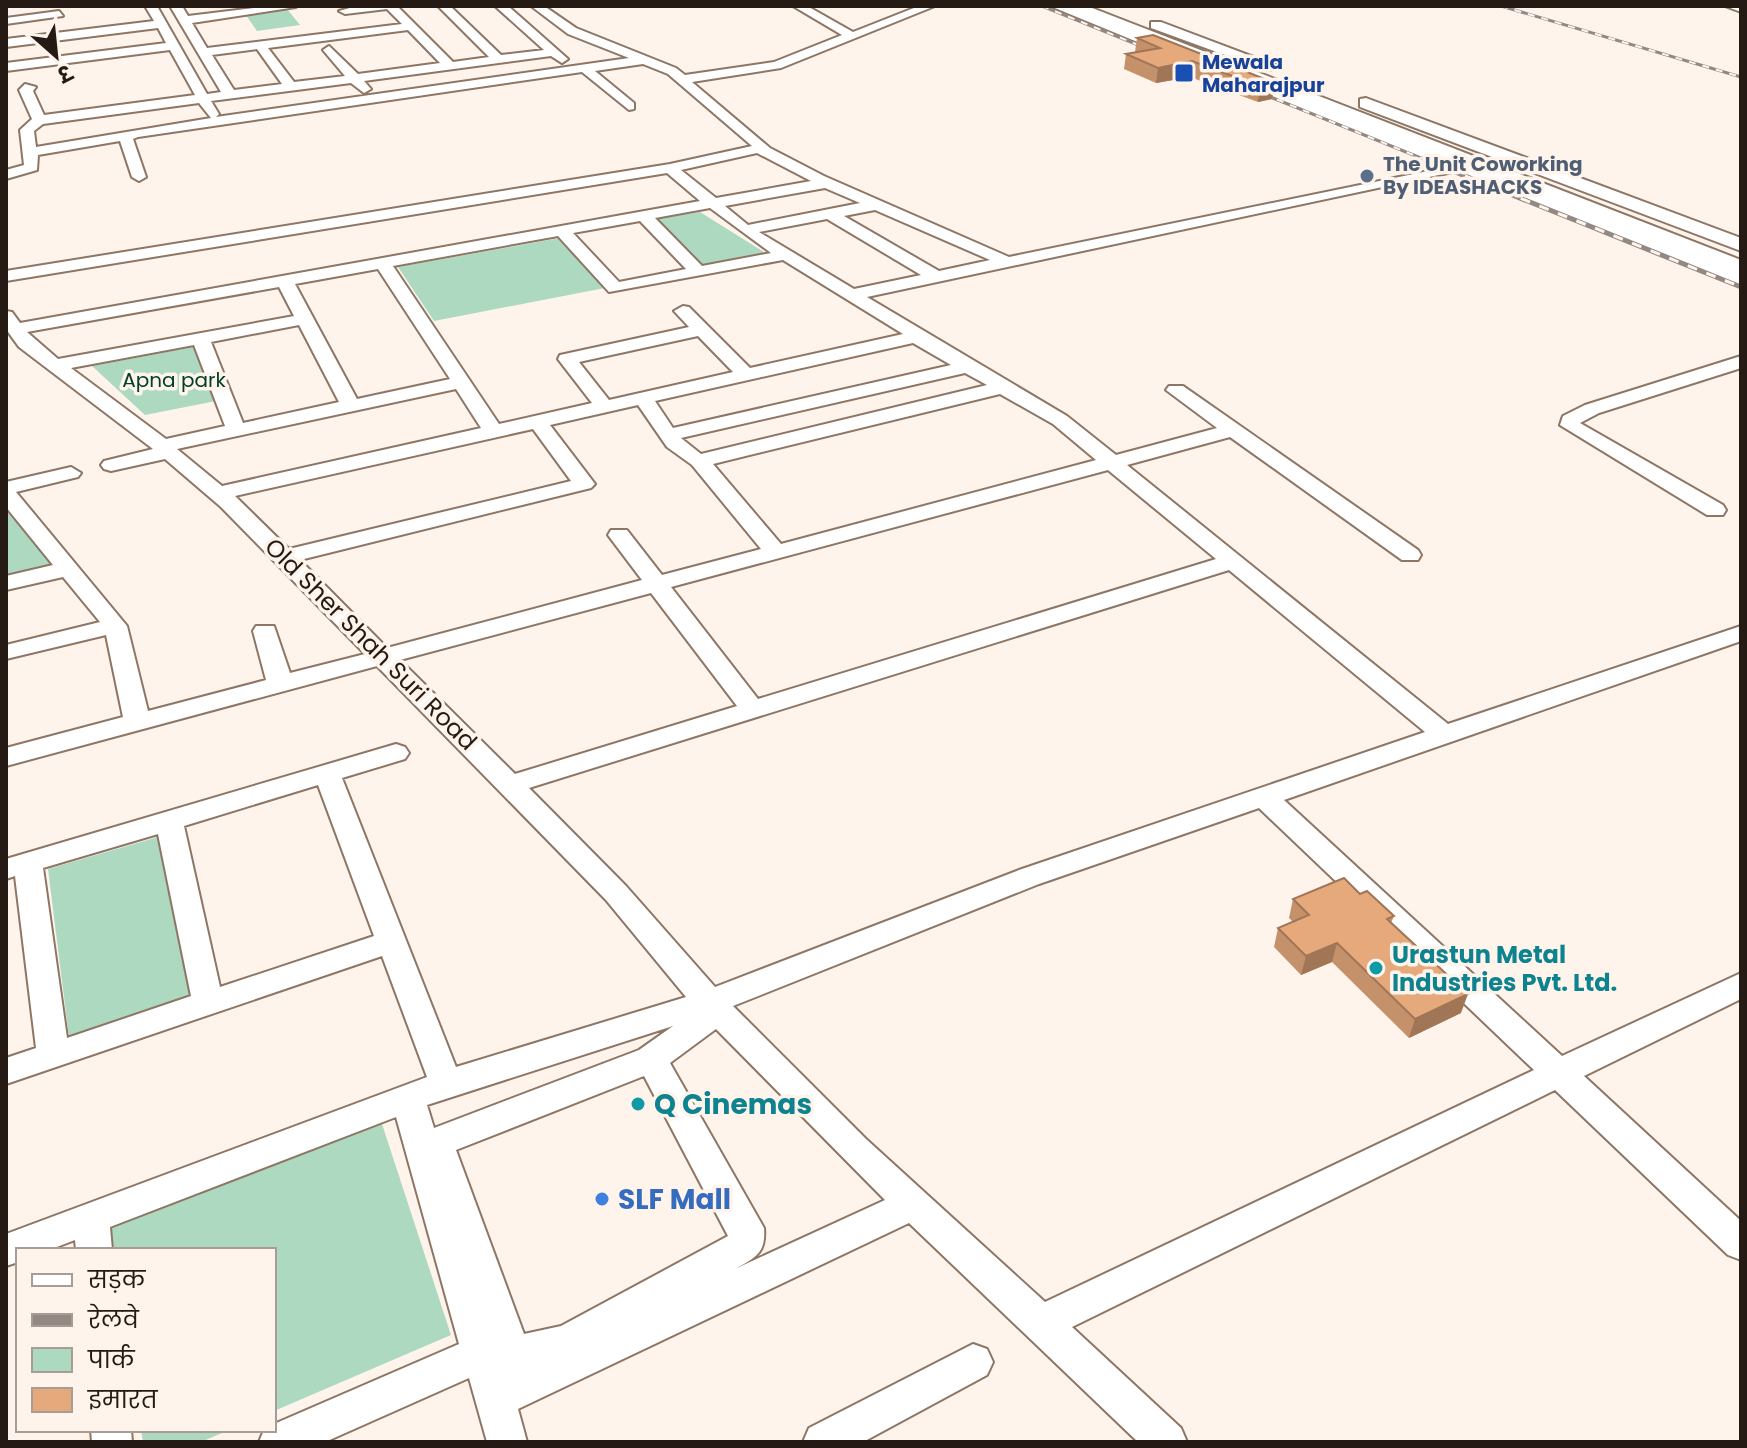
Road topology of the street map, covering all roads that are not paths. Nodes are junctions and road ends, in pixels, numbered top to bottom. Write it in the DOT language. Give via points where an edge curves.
graph roads {
  1 [pos="152,6"];
  2 [pos="176,6"];
  3 [pos="384,6"];
  4 [pos="391,6"];
  5 [pos="444,6"];
  6 [pos="501,6"];
  7 [pos="537,6"];
  8 [pos="799,6"];
  9 [pos="929,6"];
  10 [pos="1057,6"];
  11 [pos="1071,6"];
  12 [pos="1090,6"];
  13 [pos="1107,6"];
  14 [pos="1731,6"];
  15 [pos="343,8"];
  16 [pos="1741,9"];
  17 [pos="58,10"];
  18 [pos="293,10"];
  19 [pos="185,20"];
  20 [pos="6,21"];
  21 [pos="161,24"];
  22 [pos="411,26"];
  23 [pos="362,32"];
  24 [pos="67,35"];
  25 [pos="850,35"];
  26 [pos="421,37"];
  27 [pos="316,38"];
  28 [pos="6,43"];
  29 [pos="1179,44"];
  30 [pos="260,45"];
  31 [pos="173,46"];
  32 [pos="200,46"];
  33 [pos="329,50"];
  34 [pos="554,52"];
  35 [pos="270,58"];
  36 [pos="646,59"];
  37 [pos="499,60"];
  38 [pos="6,67"];
  39 [pos="451,67"];
  40 [pos="579,68"];
  41 [pos="1290,74"];
  42 [pos="685,79"];
  43 [pos="356,80"];
  44 [pos="30,87"];
  45 [pos="292,89"];
  46 [pos="231,97"];
  47 [pos="371,98"];
  48 [pos="204,101"];
  49 [pos="629,106"];
  50 [pos="1357,109"];
  51 [pos="215,120"];
  52 [pos="34,124"];
  53 [pos="6,131"];
  54 [pos="126,136"];
  55 [pos="761,150"];
  56 [pos="33,152"];
  57 [pos="1462,166"];
  58 [pos="670,168"];
  59 [pos="6,175"];
  60 [pos="139,177"];
  61 [pos="825,183"];
  62 [pos="713,204"];
  63 [pos="881,204"];
  64 [pos="476,212"];
  65 [pos="830,214"];
  66 [pos="644,216"];
  67 [pos="1587,217"];
  68 [pos="745,230"];
  69 [pos="562,231"];
  70 [pos="500,242"];
  71 [pos="1741,245"];
  72 [pos="785,255"];
  73 [pos="1707,256"];
  74 [pos="1741,256"];
  75 [pos="1007,262"];
  76 [pos="383,263"];
  77 [pos="1741,269"];
  78 [pos="698,272"];
  79 [pos="6,276"];
  80 [pos="937,277"];
  81 [pos="1741,278"];
  82 [pos="285,281"];
  83 [pos="850,295"];
  84 [pos="683,311"];
  85 [pos="305,319"];
  86 [pos="11,322"];
  87 [pos="702,330"];
  88 [pos="200,338"];
  89 [pos="918,338"];
  90 [pos="1741,362"];
  91 [pos="55,365"];
  92 [pos="970,366"];
  93 [pos="746,375"];
  94 [pos="462,382"];
  95 [pos="1004,387"];
  96 [pos="1176,390"];
  97 [pos="643,398"];
  98 [pos="351,406"];
  99 [pos="605,407"];
  100 [pos="538,422"];
  101 [pos="236,430"];
  102 [pos="1234,430"];
  103 [pos="494,432"];
  104 [pos="670,435"];
  105 [pos="165,449"];
  106 [pos="699,461"];
  107 [pos="1111,463"];
  108 [pos="111,465"];
  109 [pos="71,473"];
  110 [pos="6,490"];
  111 [pos="219,493"];
  112 [pos="1715,510"];
  113 [pos="619,535"];
  114 [pos="776,552"];
  115 [pos="1410,555"];
  116 [pos="285,557"];
  117 [pos="1230,562"];
  118 [pos="68,569"];
  119 [pos="6,583"];
  120 [pos="659,583"];
  121 [pos="115,626"];
  122 [pos="265,631"];
  123 [pos="1741,633"];
  124 [pos="6,652"];
  125 [pos="383,657"];
  126 [pos="280,684"];
  127 [pos="753,710"];
  128 [pos="137,722"];
  129 [pos="1443,734"];
  130 [pos="396,753"];
  131 [pos="6,757"];
  132 [pos="327,774"];
  133 [pos="510,785"];
  134 [pos="1265,798"];
  135 [pos="169,821"];
  136 [pos="17,866"];
  137 [pos="389,942"];
  138 [pos="1741,985"];
  139 [pos="208,1003"];
  140 [pos="714,1006"];
  141 [pos="53,1056"];
  142 [pos="651,1059"];
  143 [pos="6,1071"];
  144 [pos="1558,1073"];
  145 [pos="446,1084"];
  146 [pos="408,1098"];
  147 [pos="913,1204"];
  148 [pos="92,1234"];
  149 [pos="1741,1244"];
  150 [pos="17,1248"];
  151 [pos="1041,1323"];
  152 [pos="482,1353"];
  153 [pos="973,1362"];
  154 [pos="495,1400"];
  155 [pos="279,1442"];
  156 [pos="507,1442"];
  157 [pos="823,1442"];
  158 [pos="1167,1442"];
  1 -- 21 [label="street"];
  2 -- 19 [label="street"];
  3 -- 15 [label="street"];
  4 -- 22 [label="street"];
  5 -- 37 [label="street"];
  6 -- 34 [label="street"];
  7 -- 36 [label="street" via="572,31"];
  8 -- 25 [label="street"];
  9 -- 25 [label="street"];
  10 -- 57 [label="main road"];
  11 -- 29 [label="highway"];
  12 -- 29 [label="highway"];
  13 -- 41 [label="main road"];
  14 -- 16 [label="street"];
  15 -- 23 [label="street"];
  17 -- 20 [label="street"];
  17 -- 24 [label="street"];
  18 -- 19 [label="street"];
  19 -- 32 [label="street"];
  21 -- 24 [label="street"];
  21 -- 31 [label="street"];
  22 -- 23 [label="street"];
  22 -- 26 [label="street"];
  23 -- 27 [label="street"];
  24 -- 28 [label="street"];
  25 -- 42 [label="street" via="777,65"];
  26 -- 33 [label="street"];
  26 -- 39 [label="street"];
  27 -- 30 [label="street"];
  27 -- 32 [label="street" via="306,26"];
  29 -- 50 [label="highway"];
  29 -- 73 [label="highway"];
  30 -- 32 [label="street"];
  30 -- 35 [label="street"];
  31 -- 38 [label="street"];
  31 -- 48 [label="street"];
  32 -- 46 [label="street"];
  33 -- 35 [label="street"];
  33 -- 43 [label="street"];
  34 -- 37 [label="street"];
  34 -- 40 [label="street"];
  35 -- 45 [label="street"];
  36 -- 40 [label="street"];
  36 -- 42 [label="street"];
  37 -- 39 [label="street"];
  39 -- 43 [label="street"];
  40 -- 47 [label="street"];
  40 -- 49 [label="street"];
  41 -- 50 [label="highway"];
  41 -- 71 [label="main road"];
  42 -- 55 [label="street" via="763,146"];
  43 -- 45 [label="street"];
  43 -- 47 [label="street"];
  44 -- 52 [label="street" via="26,90"];
  45 -- 46 [label="street"];
  46 -- 48 [label="street"];
  47 -- 51 [label="street"];
  48 -- 51 [label="street"];
  48 -- 52 [label="street"];
  50 -- 74 [label="highway"];
  51 -- 54 [label="street"];
  52 -- 53 [label="street"];
  52 -- 56 [label="street"];
  54 -- 56 [label="street"];
  54 -- 60 [label="street"];
  55 -- 58 [label="street"];
  55 -- 61 [label="street"];
  56 -- 59 [label="street" via="30,169"];
  57 -- 67 [label="main road"];
  57 -- 75 [label="street"];
  58 -- 62 [label="street"];
  58 -- 64 [label="street"];
  61 -- 62 [label="street"];
  61 -- 63 [label="street"];
  62 -- 66 [label="street"];
  62 -- 68 [label="street"];
  63 -- 65 [label="street"];
  63 -- 75 [label="street"];
  64 -- 70 [label="street"];
  64 -- 79 [label="street"];
  65 -- 68 [label="street"];
  65 -- 80 [label="street"];
  66 -- 69 [label="street"];
  66 -- 78 [label="street"];
  67 -- 73 [label="highway"];
  67 -- 81 [label="main road"];
  68 -- 72 [label="street"];
  69 -- 70 [label="street"];
  69 -- 78 [label="street" via="614,287"];
  70 -- 76 [label="street"];
  72 -- 78 [label="street"];
  72 -- 83 [label="street"];
  73 -- 77 [label="highway"];
  75 -- 80 [label="street"];
  76 -- 82 [label="street"];
  76 -- 94 [label="street"];
  80 -- 83 [label="street"];
  82 -- 85 [label="street"];
  82 -- 86 [label="street"];
  83 -- 89 [label="street"];
  84 -- 87 [label="street"];
  85 -- 88 [label="street"];
  85 -- 98 [label="street"];
  86 -- 91 [label="street, Old Sher Shah Suri Road" via="25,343"];
  87 -- 93 [label="street"];
  87 -- 99 [label="street" via="567,359"];
  88 -- 91 [label="street"];
  88 -- 101 [label="street"];
  89 -- 92 [label="street"];
  89 -- 93 [label="street"];
  90 -- 112 [label="street" via="1570,420 1584,434"];
  91 -- 105 [label="street, Old Sher Shah Suri Road"];
  92 -- 95 [label="street"];
  92 -- 104 [label="street"];
  93 -- 97 [label="street"];
  94 -- 98 [label="street"];
  94 -- 103 [label="street"];
  95 -- 106 [label="street"];
  95 -- 107 [label="street" via="1060,420"];
  96 -- 102 [label="street"];
  97 -- 99 [label="street"];
  97 -- 104 [label="street"];
  98 -- 101 [label="street"];
  99 -- 100 [label="street"];
  100 -- 103 [label="street"];
  100 -- 116 [label="street" via="584,484"];
  101 -- 105 [label="street"];
  102 -- 107 [label="street"];
  102 -- 115 [label="street"];
  103 -- 111 [label="street"];
  104 -- 106 [label="street" via="690,459"];
  105 -- 108 [label="street"];
  105 -- 111 [label="street, Old Sher Shah Suri Road"];
  106 -- 114 [label="street"];
  107 -- 114 [label="street"];
  107 -- 117 [label="street"];
  109 -- 110 [label="street"];
  110 -- 118 [label="street"];
  111 -- 116 [label="street, Old Sher Shah Suri Road"];
  113 -- 120 [label="street"];
  114 -- 120 [label="street"];
  116 -- 125 [label="street, Old Sher Shah Suri Road"];
  117 -- 127 [label="street"];
  117 -- 129 [label="street"];
  118 -- 119 [label="street"];
  118 -- 121 [label="street"];
  120 -- 125 [label="street"];
  120 -- 127 [label="street"];
  121 -- 124 [label="street"];
  121 -- 128 [label="street"];
  122 -- 126 [label="street"];
  123 -- 129 [label="street"];
  125 -- 126 [label="street"];
  125 -- 133 [label="street, Old Sher Shah Suri Road"];
  126 -- 128 [label="street"];
  127 -- 133 [label="street"];
  128 -- 131 [label="street"];
  129 -- 134 [label="street"];
  130 -- 132 [label="street"];
  132 -- 135 [label="street"];
  132 -- 137 [label="street"];
  133 -- 140 [label="street, Old Sher Shah Suri Road" via="616,893"];
  134 -- 140 [label="street" via="1029,877"];
  134 -- 144 [label="street"];
  135 -- 136 [label="street"];
  135 -- 139 [label="street"];
  136 -- 141 [label="street"];
  137 -- 139 [label="street"];
  137 -- 145 [label="street"];
  138 -- 144 [label="street"];
  139 -- 141 [label="street"];
  140 -- 142 [label="street"];
  140 -- 145 [label="street"];
  140 -- 147 [label="street, Old Sher Shah Suri Road"];
  141 -- 143 [label="street"];
  142 -- 142 [label="street" via="440,1141 438,1152 515,1354 567,1343 747,1244 746,1228"];
  144 -- 149 [label="street"];
  144 -- 151 [label="street"];
  145 -- 146 [label="street"];
  146 -- 148 [label="street"];
  146 -- 152 [label="street"];
  147 -- 151 [label="street, Old Sher Shah Suri Road"];
  147 -- 154 [label="street"];
  148 -- 150 [label="street"];
  151 -- 158 [label="street, Old Sher Shah Suri Road"];
  152 -- 154 [label="street"];
  152 -- 155 [label="street"];
  153 -- 157 [label="street"];
  154 -- 156 [label="street"];
}
